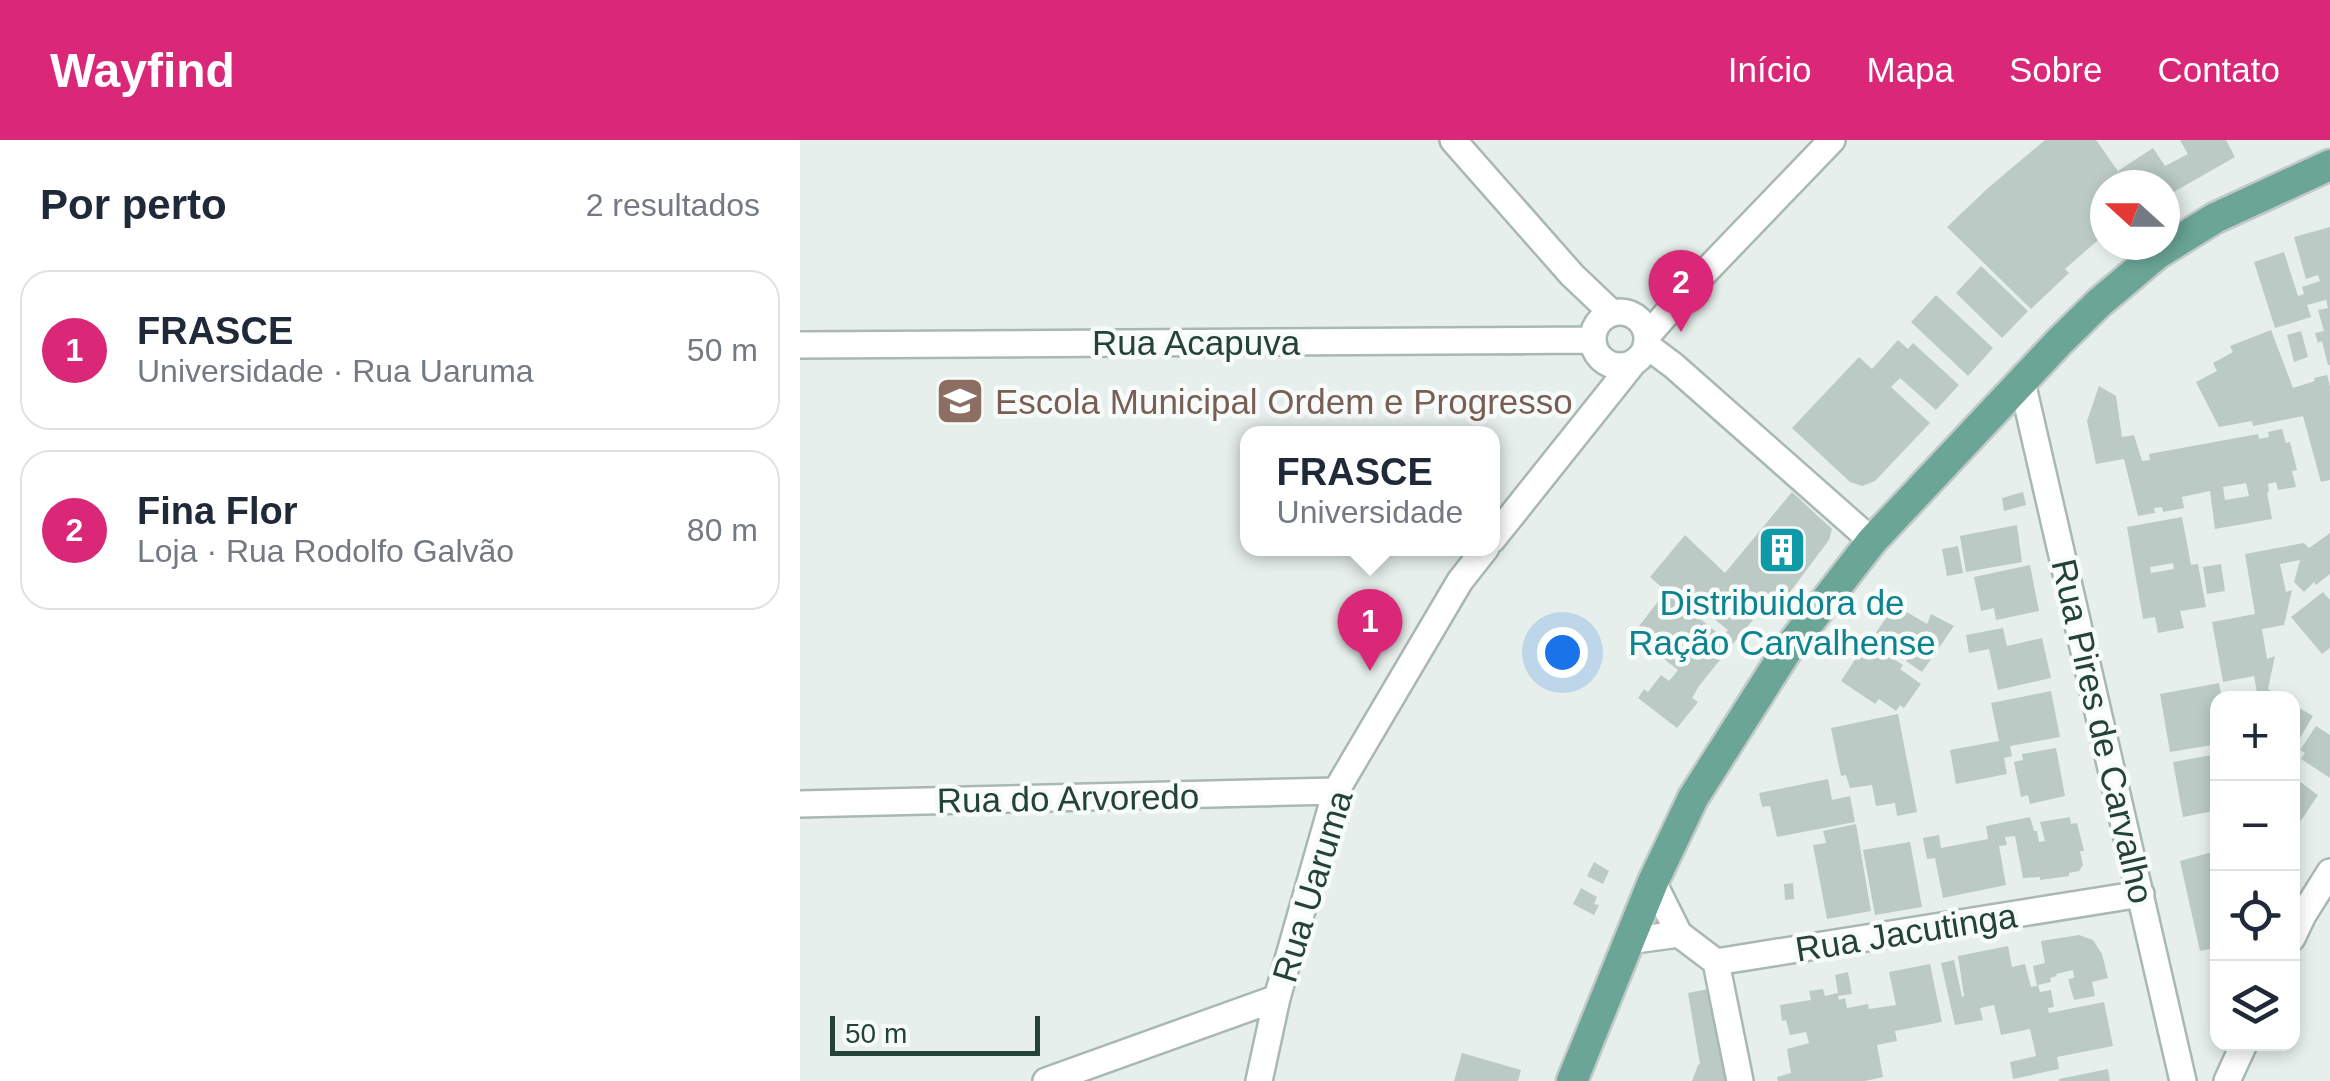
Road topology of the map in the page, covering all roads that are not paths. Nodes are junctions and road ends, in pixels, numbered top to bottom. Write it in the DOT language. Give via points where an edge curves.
graph roads {
  1 [pos="1453,140"];
  2 [pos="1832,140"];
  3 [pos="2330,166"];
  4 [pos="1612,313"];
  5 [pos="1592,340"];
  6 [pos="800,345"];
  7 [pos="1642,348"];
  8 [pos="2022,382"];
  9 [pos="1500,530"];
  10 [pos="1872,541"];
  11 [pos="1480,556"];
  12 [pos="1336,792"];
  13 [pos="800,804"];
  14 [pos="2330,872"];
  15 [pos="1653,882"];
  16 [pos="2141,894"];
  17 [pos="2300,921"];
  18 [pos="1679,934"];
  19 [pos="1628,941"];
  20 [pos="1716,962"];
  21 [pos="1278,998"];
  22 [pos="1589,1043"];
  23 [pos="2241,1051"];
  24 [pos="1046,1081"];
  25 [pos="1259,1081"];
  26 [pos="1572,1081"];
  27 [pos="1582,1081"];
  28 [pos="1740,1081"];
  29 [pos="2184,1081"];
  30 [pos="2226,1081"];
  1 -- 4 [label="street"];
  2 -- 7 [label="street" via="1684,294"];
  3 -- 8 [label="main road" via="2215,218 2158,254"];
  4 -- 5 [label="street" via="1599,321"];
  4 -- 7 [label="street" via="1638,318"];
  5 -- 6 [label="street, Rua Acapuva"];
  5 -- 7 [label="street" via="1596,354 1616,367 1628,366"];
  7 -- 9 [label="street"];
  7 -- 10 [label="street" via="1674,366"];
  8 -- 10 [label="main road"];
  8 -- 16 [label="street, Rua Pires de Carvalho"];
  10 -- 15 [label="main road" via="1740,720"];
  11 -- 12 [label="street, Rua Uaruma"];
  12 -- 13 [label="street, Rua do Arvoredo"];
  12 -- 21 [label="street, Rua Uaruma"];
  14 -- 17 [label="street"];
  15 -- 18 [label="street"];
  15 -- 19 [label="main road"];
  16 -- 20 [label="street, Rua Jacutinga"];
  16 -- 29 [label="street, Rua Pires de Carvalho"];
  18 -- 19 [label="street"];
  18 -- 20 [label="street"];
  19 -- 22 [label="main road"];
  20 -- 28 [label="street"];
  21 -- 24 [label="street"];
  21 -- 25 [label="street, Rua Uaruma"];
  22 -- 26 [label="main road"];
  22 -- 27 [label="main road"];
  23 -- 30 [label="street"];
}
